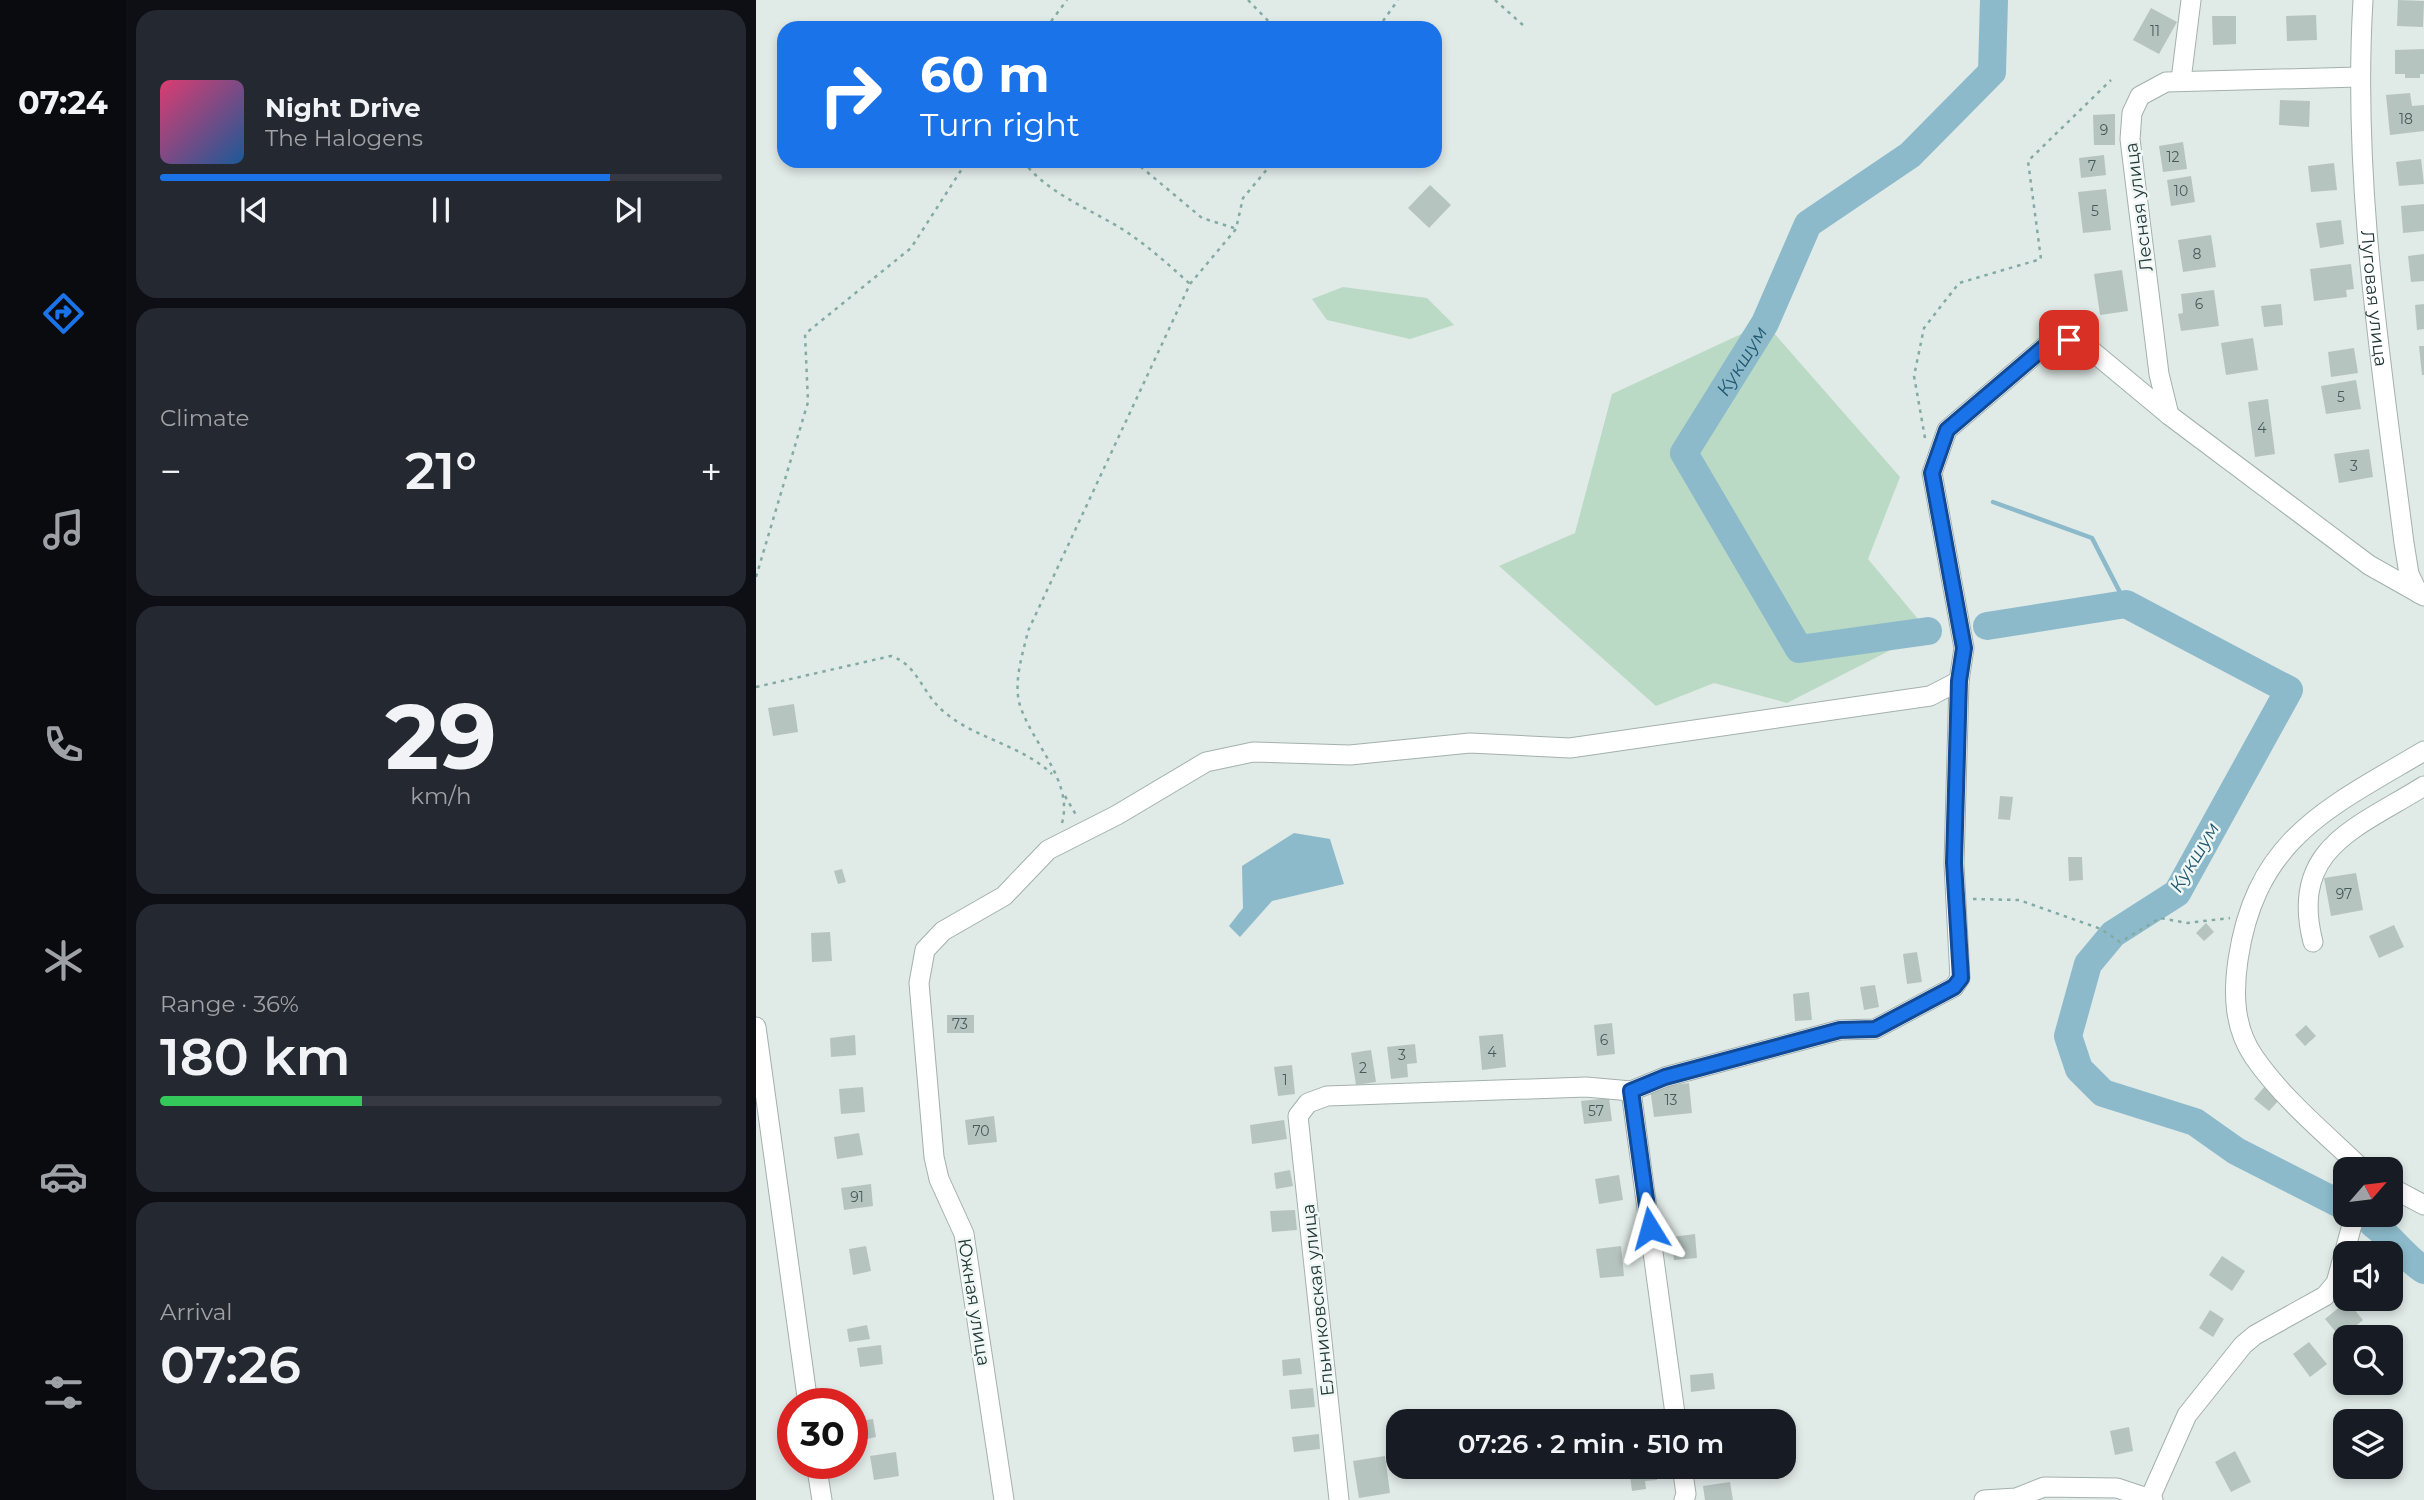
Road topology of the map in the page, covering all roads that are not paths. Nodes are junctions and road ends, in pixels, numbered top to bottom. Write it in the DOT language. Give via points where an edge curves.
graph roads {
  1 [pos="2191,0"];
  2 [pos="2363,0"];
  3 [pos="2358,77"];
  4 [pos="2181,80"];
  5 [pos="2169,415"];
  6 [pos="2421,594"];
  7 [pos="1959,681"];
  8 [pos="2424,751"];
  9 [pos="2424,786"];
  10 [pos="2313,942"];
  11 [pos="756,1027"];
  12 [pos="1631,1091"];
  13 [pos="2350,1157"];
  14 [pos="2403,1194"];
  15 [pos="2424,1205"];
  16 [pos="2351,1227"];
  17 [pos="806,1388"];
  18 [pos="1674,1409"];
  19 [pos="819,1479"];
  20 [pos="1684,1479"];
  21 [pos="1686,1498"];
  22 [pos="2151,1499"];
  23 [pos="822,1500"];
  24 [pos="1004,1500"];
  25 [pos="1339,1500"];
  26 [pos="1984,1500"];
  1 -- 4 [label="street"];
  2 -- 3 [label="street, Луговая улица"];
  3 -- 4 [label="street, Лесная улица"];
  3 -- 6 [label="street, Луговая улица" via="2364,233 2404,543 2409,574"];
  4 -- 5 [label="street, Лесная улица" via="2152,87 2140,96 2132,113 2130,139 2159,374"];
  5 -- 6 [label="street" via="2369,565"];
  5 -- 7 [label="street" via="2086,346 2069,340 2049,343 1947,430 1932,473 1964,648"];
  7 -- 12 [label="street" via="1954,863 1961,978 1954,987 1875,1029 1840,1030 1665,1077"];
  7 -- 24 [label="street, Южная улица" via="1930,696 1570,748 1471,743 1350,755 1253,752 1227,756 1183,774 1048,850 1004,896 943,931 925,950 919,983 934,1157 964,1234"];
  8 -- 13 [label="street" via="2318,816 2279,852 2248,916 2235,985 2244,1038 2273,1081"];
  9 -- 10 [label="street" via="2340,838 2321,855 2310,881 2307,918"];
  11 -- 17 [label="street"];
  12 -- 18 [label="street"];
  12 -- 25 [label="street, Ельниковская улица" via="1586,1087 1326,1096 1308,1103 1298,1116"];
  14 -- 15 [label="street"];
  16 -- 22 [label="street" via="2336,1283 2317,1301 2243,1345 2187,1415"];
  19 -- 23 [label="street"];
  20 -- 21 [label="street"];
  22 -- 26 [label="street" via="2116,1488 2044,1487 2016,1498"];
}
